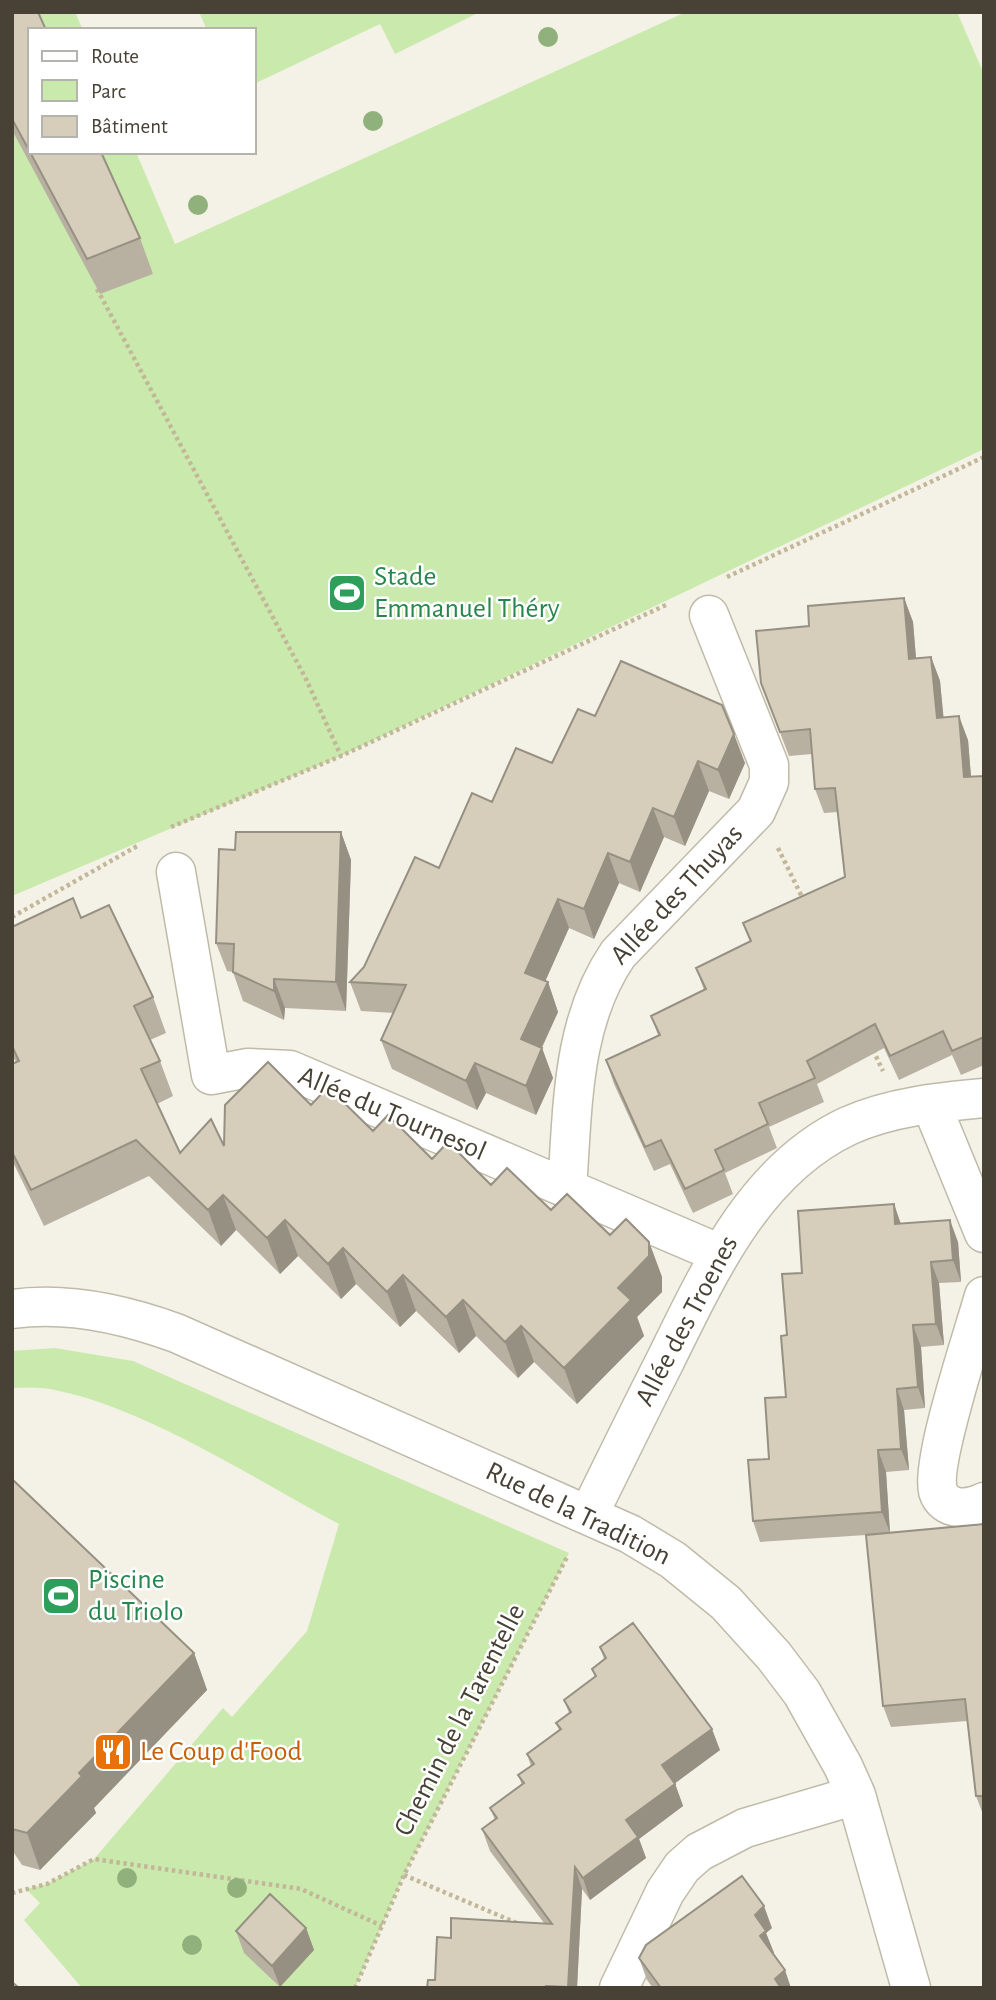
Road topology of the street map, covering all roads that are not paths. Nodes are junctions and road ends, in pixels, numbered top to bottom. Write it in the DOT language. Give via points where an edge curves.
graph roads {
  1 [pos="715,598"];
  2 [pos="176,872"];
  3 [pos="984,1098"];
  4 [pos="916,1107"];
  5 [pos="567,1188"];
  6 [pos="984,1233"];
  7 [pos="718,1253"];
  8 [pos="984,1296"];
  9 [pos="12,1309"];
  10 [pos="984,1502"];
  11 [pos="589,1514"];
  12 [pos="856,1795"];
  13 [pos="619,1988"];
  14 [pos="911,1988"];
  1 -- 5 [label="street, Allée des Thuyas" via="769,765 769,782 756,811 618,954 604,975 591,1003 577,1065"];
  2 -- 5 [label="street, Allée du Tournesol" via="211,1075 248,1068 290,1070"];
  3 -- 4 [label="street, Allée des Troenes"];
  4 -- 6 [label="street"];
  4 -- 7 [label="street, Allée des Troenes" via="850,1125 803,1155"];
  5 -- 7 [label="street, Allée du Tournesol"];
  7 -- 11 [label="street, Allée des Troenes"];
  8 -- 10 [label="street" via="942,1447 937,1481 938,1492 948,1504 960,1508"];
  9 -- 11 [label="street, Rue de la Tradition" via="84,1309 140,1320"];
  11 -- 12 [label="street, Rue de la Tradition" via="673,1560 751,1629 802,1693"];
  12 -- 13 [label="street" via="745,1828 699,1852 665,1892"];
  12 -- 14 [label="street, Rue de la Tradition"];
}
